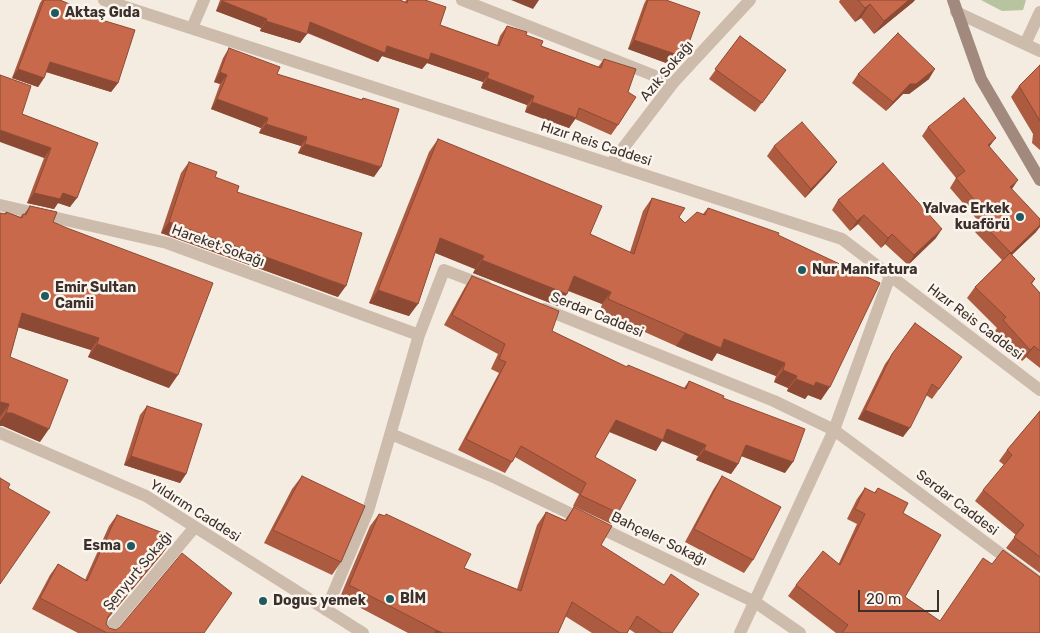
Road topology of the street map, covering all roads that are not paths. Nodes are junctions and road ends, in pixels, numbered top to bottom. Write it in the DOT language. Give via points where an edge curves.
graph roads {
  1 [pos="104,0"];
  2 [pos="204,0"];
  3 [pos="462,0"];
  4 [pos="750,0"];
  5 [pos="955,6"];
  6 [pos="1040,12"];
  7 [pos="192,28"];
  8 [pos="1026,42"];
  9 [pos="1040,51"];
  10 [pos="673,83"];
  11 [pos="611,164"];
  12 [pos="1040,180"];
  13 [pos="0,205"];
  14 [pos="890,276"];
  15 [pos="499,292"];
  16 [pos="536,306"];
  17 [pos="419,335"];
  18 [pos="1040,390"];
  19 [pos="834,430"];
  20 [pos="0,433"];
  21 [pos="391,434"];
  22 [pos="194,528"];
  23 [pos="1040,583"];
  24 [pos="755,602"];
  25 [pos="326,610"];
  26 [pos="106,633"];
  27 [pos="363,633"];
  28 [pos="740,633"];
  29 [pos="800,633"];
  1 -- 7 [label="street, Hızır Reis Caddesi"];
  2 -- 7 [label="street"];
  3 -- 10 [label="street"];
  4 -- 10 [label="street, Azık Sokağı"];
  5 -- 8 [label="street"];
  5 -- 12 [label="street" via="981,79"];
  6 -- 8 [label="street"];
  7 -- 11 [label="street, Hızır Reis Caddesi"];
  8 -- 9 [label="street"];
  10 -- 11 [label="street, Azık Sokağı"];
  11 -- 14 [label="street, Hızır Reis Caddesi" via="842,239"];
  13 -- 17 [label="street, Hareket Sokağı" via="166,242"];
  14 -- 18 [label="street, Hızır Reis Caddesi"];
  14 -- 19 [label="street"];
  15 -- 17 [label="street" via="444,270"];
  16 -- 19 [label="street, Serdar Caddesi" via="774,401"];
  17 -- 21 [label="street"];
  19 -- 23 [label="street, Serdar Caddesi"];
  19 -- 24 [label="street"];
  20 -- 22 [label="street, Yıldırım Caddesi" via="146,496"];
  21 -- 24 [label="street, Bahçeler Sokağı" via="496,478"];
  21 -- 25 [label="street" via="368,511"];
  22 -- 25 [label="street, Yıldırım Caddesi"];
  22 -- 26 [label="street, Şenyurt Sokağı"];
  24 -- 28 [label="street"];
  24 -- 29 [label="street, Bahçeler Sokağı"];
  25 -- 27 [label="street, Yıldırım Caddesi"];
}
